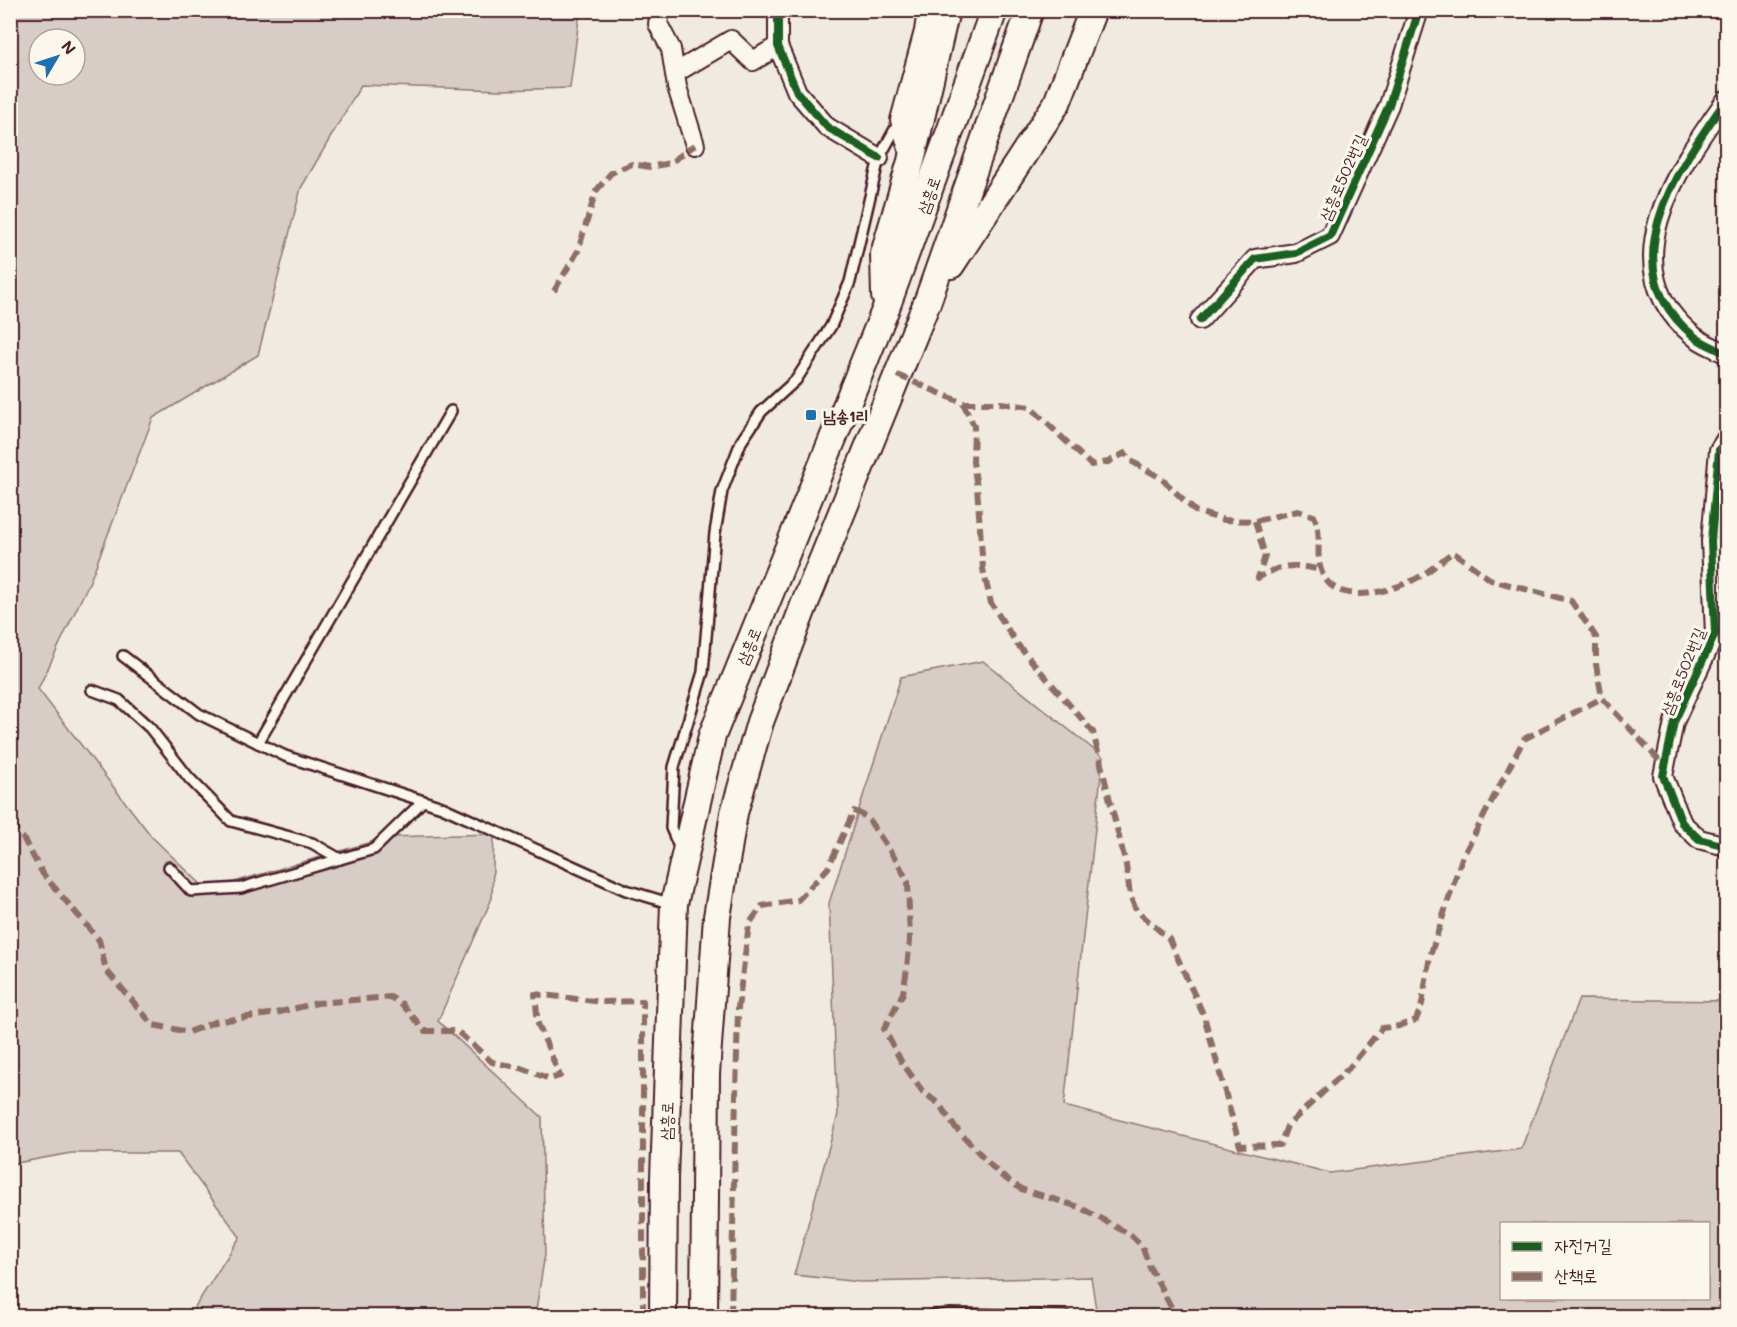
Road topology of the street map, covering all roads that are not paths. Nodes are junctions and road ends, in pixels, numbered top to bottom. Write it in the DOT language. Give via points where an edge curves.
graph roads {
  1 [pos="660,10"];
  2 [pos="778,10"];
  3 [pos="927,10"];
  4 [pos="946,10"];
  5 [pos="994,10"];
  6 [pos="1030,10"];
  7 [pos="1094,10"];
  8 [pos="1419,10"];
  9 [pos="778,46"];
  10 [pos="675,73"];
  11 [pos="1726,100"];
  12 [pos="900,120"];
  13 [pos="695,145"];
  14 [pos="879,158"];
  15 [pos="911,161"];
  16 [pos="928,300"];
  17 [pos="886,308"];
  18 [pos="1200,320"];
  19 [pos="1726,354"];
  20 [pos="451,411"];
  21 [pos="1726,439"];
  22 [pos="123,656"];
  23 [pos="92,690"];
  24 [pos="258,743"];
  25 [pos="423,801"];
  26 [pos="1726,846"];
  27 [pos="683,857"];
  28 [pos="340,859"];
  29 [pos="169,867"];
  30 [pos="674,904"];
  31 [pos="663,1317"];
  32 [pos="704,1317"];
  33 [pos="930,1317"];
  34 [pos="1065,1317"];
  1 -- 10 [label="street" via="658,24 671,48"];
  2 -- 9 [label="street"];
  3 -- 12 [label="street"];
  4 -- 15 [label="main road"];
  5 -- 17 [label="main road, 삼흥로"];
  6 -- 16 [label="main road"];
  7 -- 16 [label="main road" via="1057,103"];
  8 -- 18 [label="street, 삼흥로502번길" via="1389,105 1330,236 1296,253 1255,259"];
  9 -- 10 [label="street" via="753,61 731,40"];
  9 -- 14 [label="street" via="797,92 827,127"];
  10 -- 13 [label="street"];
  11 -- 19 [label="street" via="1682,163 1656,224 1652,260 1671,312 1695,337"];
  12 -- 14 [label="lane"];
  12 -- 15 [label="street"];
  14 -- 27 [label="lane" via="850,282 831,326 796,380 762,412 741,442 722,491 714,533 703,672 674,767 671,828"];
  15 -- 17 [label="main road" via="884,254"];
  16 -- 32 [label="main road" via="803,608 760,722 734,813 717,917 706,1074"];
  17 -- 27 [label="main road, 삼흥로" via="712,736"];
  20 -- 24 [label="lane"];
  21 -- 26 [label="street, 삼흥로502번길" via="1719,450 1711,541 1715,634 1674,722 1662,776 1682,823 1699,839"];
  22 -- 24 [label="lane" via="199,714"];
  23 -- 28 [label="lane" via="120,700 150,728 189,778 231,820 312,843"];
  24 -- 25 [label="lane" via="285,756"];
  25 -- 28 [label="lane" via="374,849"];
  25 -- 30 [label="lane" via="562,858 626,890"];
  27 -- 30 [label="main road, 삼흥로"];
  28 -- 29 [label="lane" via="241,888 190,891"];
  30 -- 31 [label="main road, 삼흥로"];
  33 -- 34 [label="lane"];
}
